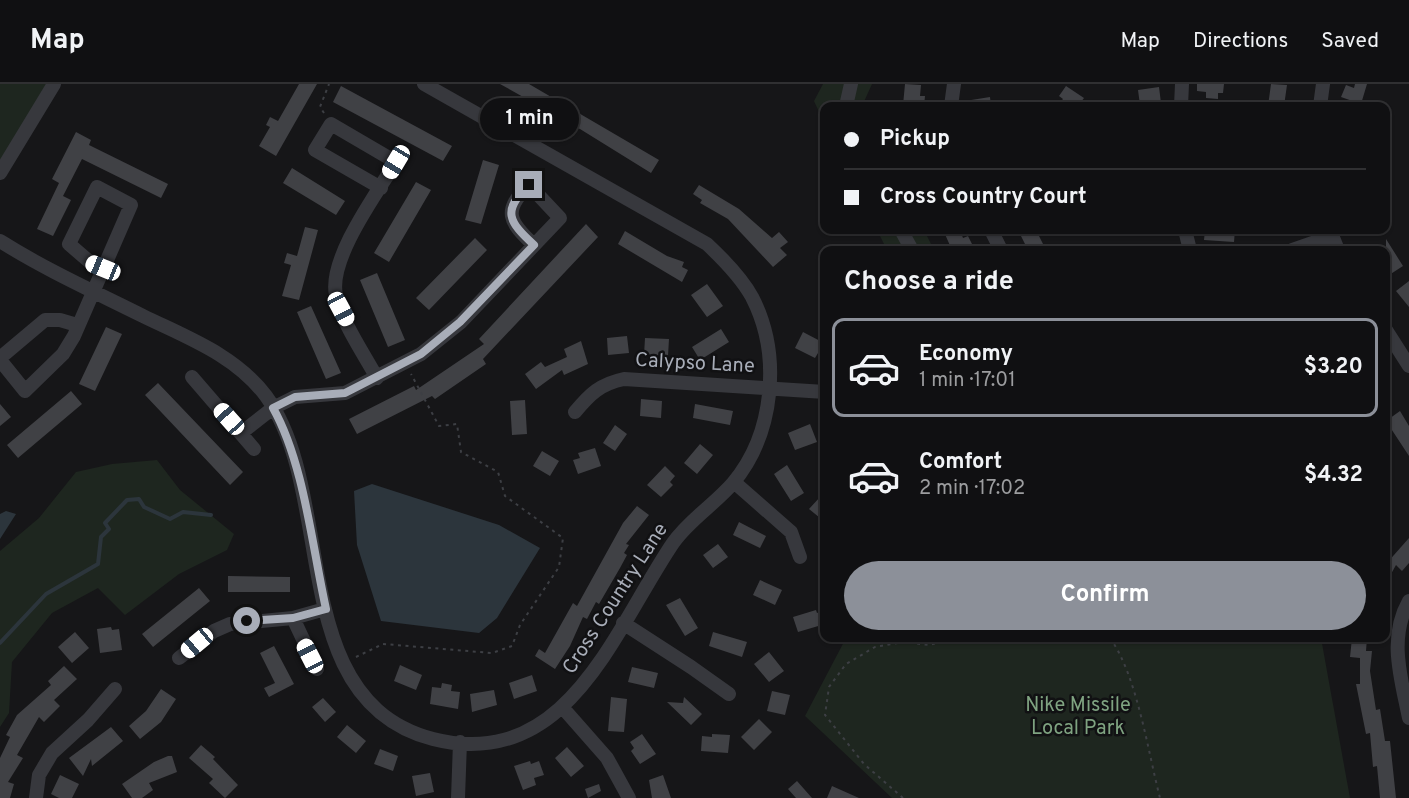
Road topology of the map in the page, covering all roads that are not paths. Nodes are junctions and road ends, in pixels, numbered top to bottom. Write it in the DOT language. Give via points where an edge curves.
graph roads {
  1 [pos="54,84"];
  2 [pos="424,84"];
  3 [pos="851,84"];
  4 [pos="954,84"];
  5 [pos="1182,84"];
  6 [pos="1323,84"];
  7 [pos="442,88"];
  8 [pos="847,102"];
  9 [pos="952,102"];
  10 [pos="1181,102"];
  11 [pos="1321,102"];
  12 [pos="0,172"];
  13 [pos="381,188"];
  14 [pos="1329,234"];
  15 [pos="0,241"];
  16 [pos="534,245"];
  17 [pos="1301,246"];
  18 [pos="103,268"];
  19 [pos="93,291"];
  20 [pos="77,325"];
  21 [pos="1392,352"];
  22 [pos="0,359"];
  23 [pos="1409,366"];
  24 [pos="192,377"];
  25 [pos="377,378"];
  26 [pos="768,388"];
  27 [pos="820,392"];
  28 [pos="273,408"];
  29 [pos="575,412"];
  30 [pos="241,433"];
  31 [pos="254,448"];
  32 [pos="734,482"];
  33 [pos="800,557"];
  34 [pos="1409,600"];
  35 [pos="326,609"];
  36 [pos="293,618"];
  37 [pos="623,623"];
  38 [pos="179,658"];
  39 [pos="317,669"];
  40 [pos="115,688"];
  41 [pos="729,694"];
  42 [pos="562,708"];
  43 [pos="1409,718"];
  44 [pos="460,742"];
  45 [pos="36,798"];
  46 [pos="458,798"];
  47 [pos="629,798"];
  1 -- 12 [label="street"];
  2 -- 7 [label="street, Cross Country Lane"];
  3 -- 8 [label="street"];
  4 -- 9 [label="street"];
  5 -- 10 [label="street"];
  6 -- 11 [label="street"];
  7 -- 26 [label="street, Cross Country Lane" via="707,244 752,297 770,361"];
  13 -- 13 [label="street" via="396,162 331,124 315,150"];
  13 -- 25 [label="street" via="347,243 334,279 341,309"];
  14 -- 17 [label="street"];
  15 -- 19 [label="street, Cross Country Lane"];
  16 -- 25 [label="street" via="460,322 421,354"];
  18 -- 18 [label="street" via="69,244 97,188 130,205"];
  18 -- 19 [label="street"];
  19 -- 20 [label="street"];
  19 -- 28 [label="street, Cross Country Lane" via="222,355 250,378"];
  20 -- 22 [label="street" via="45,320"];
  20 -- 22 [label="street" via="63,354 25,391"];
  21 -- 23 [label="street"];
  24 -- 30 [label="street"];
  25 -- 28 [label="street" via="345,393 295,397"];
  26 -- 27 [label="street, Calypso Lane"];
  26 -- 29 [label="street, Calypso Lane" via="624,379 592,391"];
  26 -- 32 [label="street, Cross Country Lane" via="767,414 758,441"];
  28 -- 30 [label="street"];
  28 -- 35 [label="street, Cross Country Lane" via="295,463"];
  30 -- 31 [label="street"];
  32 -- 33 [label="street" via="791,532"];
  32 -- 37 [label="street, Cross Country Lane" via="676,539"];
  34 -- 43 [label="street" via="1398,628 1397,656"];
  35 -- 36 [label="street"];
  35 -- 44 [label="street, Cross Country Lane" via="344,666 370,702 397,723 432,739"];
  36 -- 38 [label="street" via="230,624 214,631"];
  36 -- 39 [label="street"];
  37 -- 41 [label="street"];
  37 -- 42 [label="street, Cross Country Lane" via="588,682"];
  40 -- 45 [label="street" via="52,753 39,775"];
  42 -- 44 [label="street, Cross Country Lane" via="536,727 513,737 486,743"];
  42 -- 47 [label="street" via="607,758"];
  44 -- 46 [label="street"];
}
